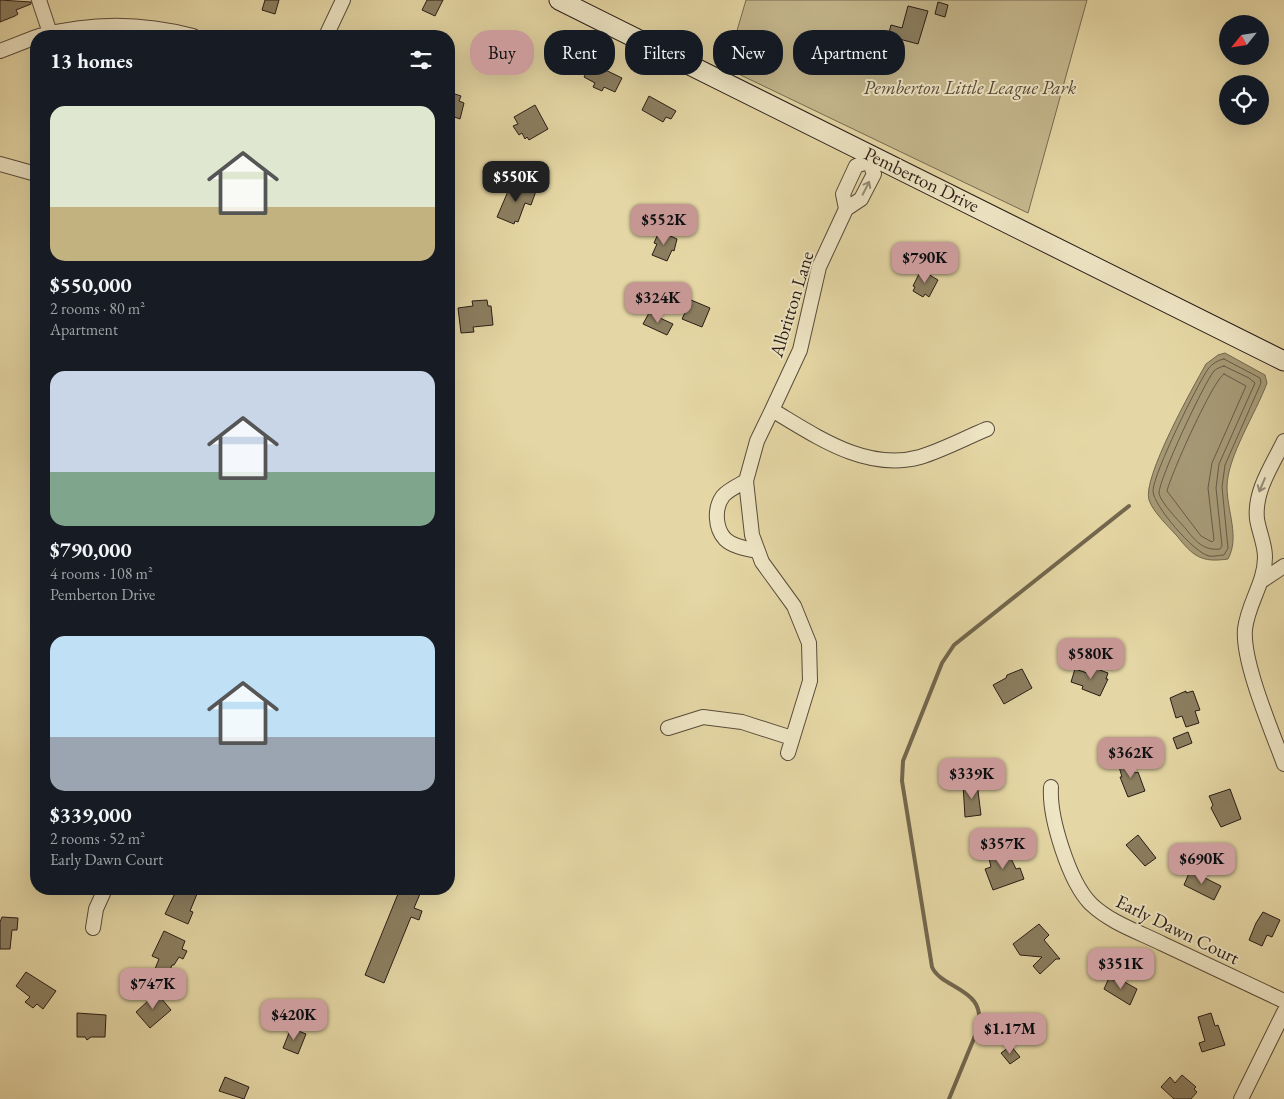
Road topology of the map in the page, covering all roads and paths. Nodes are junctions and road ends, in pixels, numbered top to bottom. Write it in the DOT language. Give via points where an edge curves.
graph roads {
  1 [pos="39,0"];
  2 [pos="344,0"];
  3 [pos="559,0"];
  4 [pos="43,30"];
  5 [pos="71,30"];
  6 [pos="165,30"];
  7 [pos="329,30"];
  8 [pos="30,41"];
  9 [pos="0,51"];
  10 [pos="871,158"];
  11 [pos="0,164"];
  12 [pos="30,172"];
  13 [pos="1284,360"];
  14 [pos="772,410"];
  15 [pos="987,429"];
  16 [pos="1284,442"];
  17 [pos="746,482"];
  18 [pos="758,551"];
  19 [pos="1284,566"];
  20 [pos="1262,580"];
  21 [pos="668,728"];
  22 [pos="792,738"];
  23 [pos="788,753"];
  24 [pos="1284,764"];
  25 [pos="1051,787"];
  26 [pos="102,895"];
  27 [pos="93,928"];
  28 [pos="1284,1001"];
  29 [pos="1284,1012"];
  30 [pos="1241,1099"];
  1 -- 4 [label="street"];
  2 -- 7 [label="street"];
  3 -- 10 [label="street, Pemberton Drive"];
  5 -- 6 [label="street" via="142,25"];
  8 -- 9 [label="street"];
  10 -- 13 [label="street, Pemberton Drive"];
  10 -- 14 [label="street, Albritton Lane" via="874,174 861,199 846,208 819,268 800,350"];
  11 -- 12 [label="street"];
  14 -- 15 [label="street" via="818,437 862,457 891,461 920,457"];
  14 -- 17 [label="street, Albritton Lane" via="757,441"];
  16 -- 20 [label="street, one-way" via="1257,501 1265,556"];
  17 -- 18 [label="street" via="752,535"];
  17 -- 18 [label="street" via="723,495 717,508 717,523 725,539 741,548"];
  18 -- 22 [label="street" via="762,562 794,606 810,643 810,681"];
  19 -- 20 [label="street"];
  20 -- 24 [label="street" via="1249,608 1245,643"];
  21 -- 22 [label="street" via="703,717 742,722"];
  22 -- 23 [label="street"];
  25 -- 28 [label="street, Early Dawn Court" via="1050,806 1055,826 1073,876 1089,902 1118,923"];
  26 -- 27 [label="street"];
  29 -- 30 [label="street"];
}
